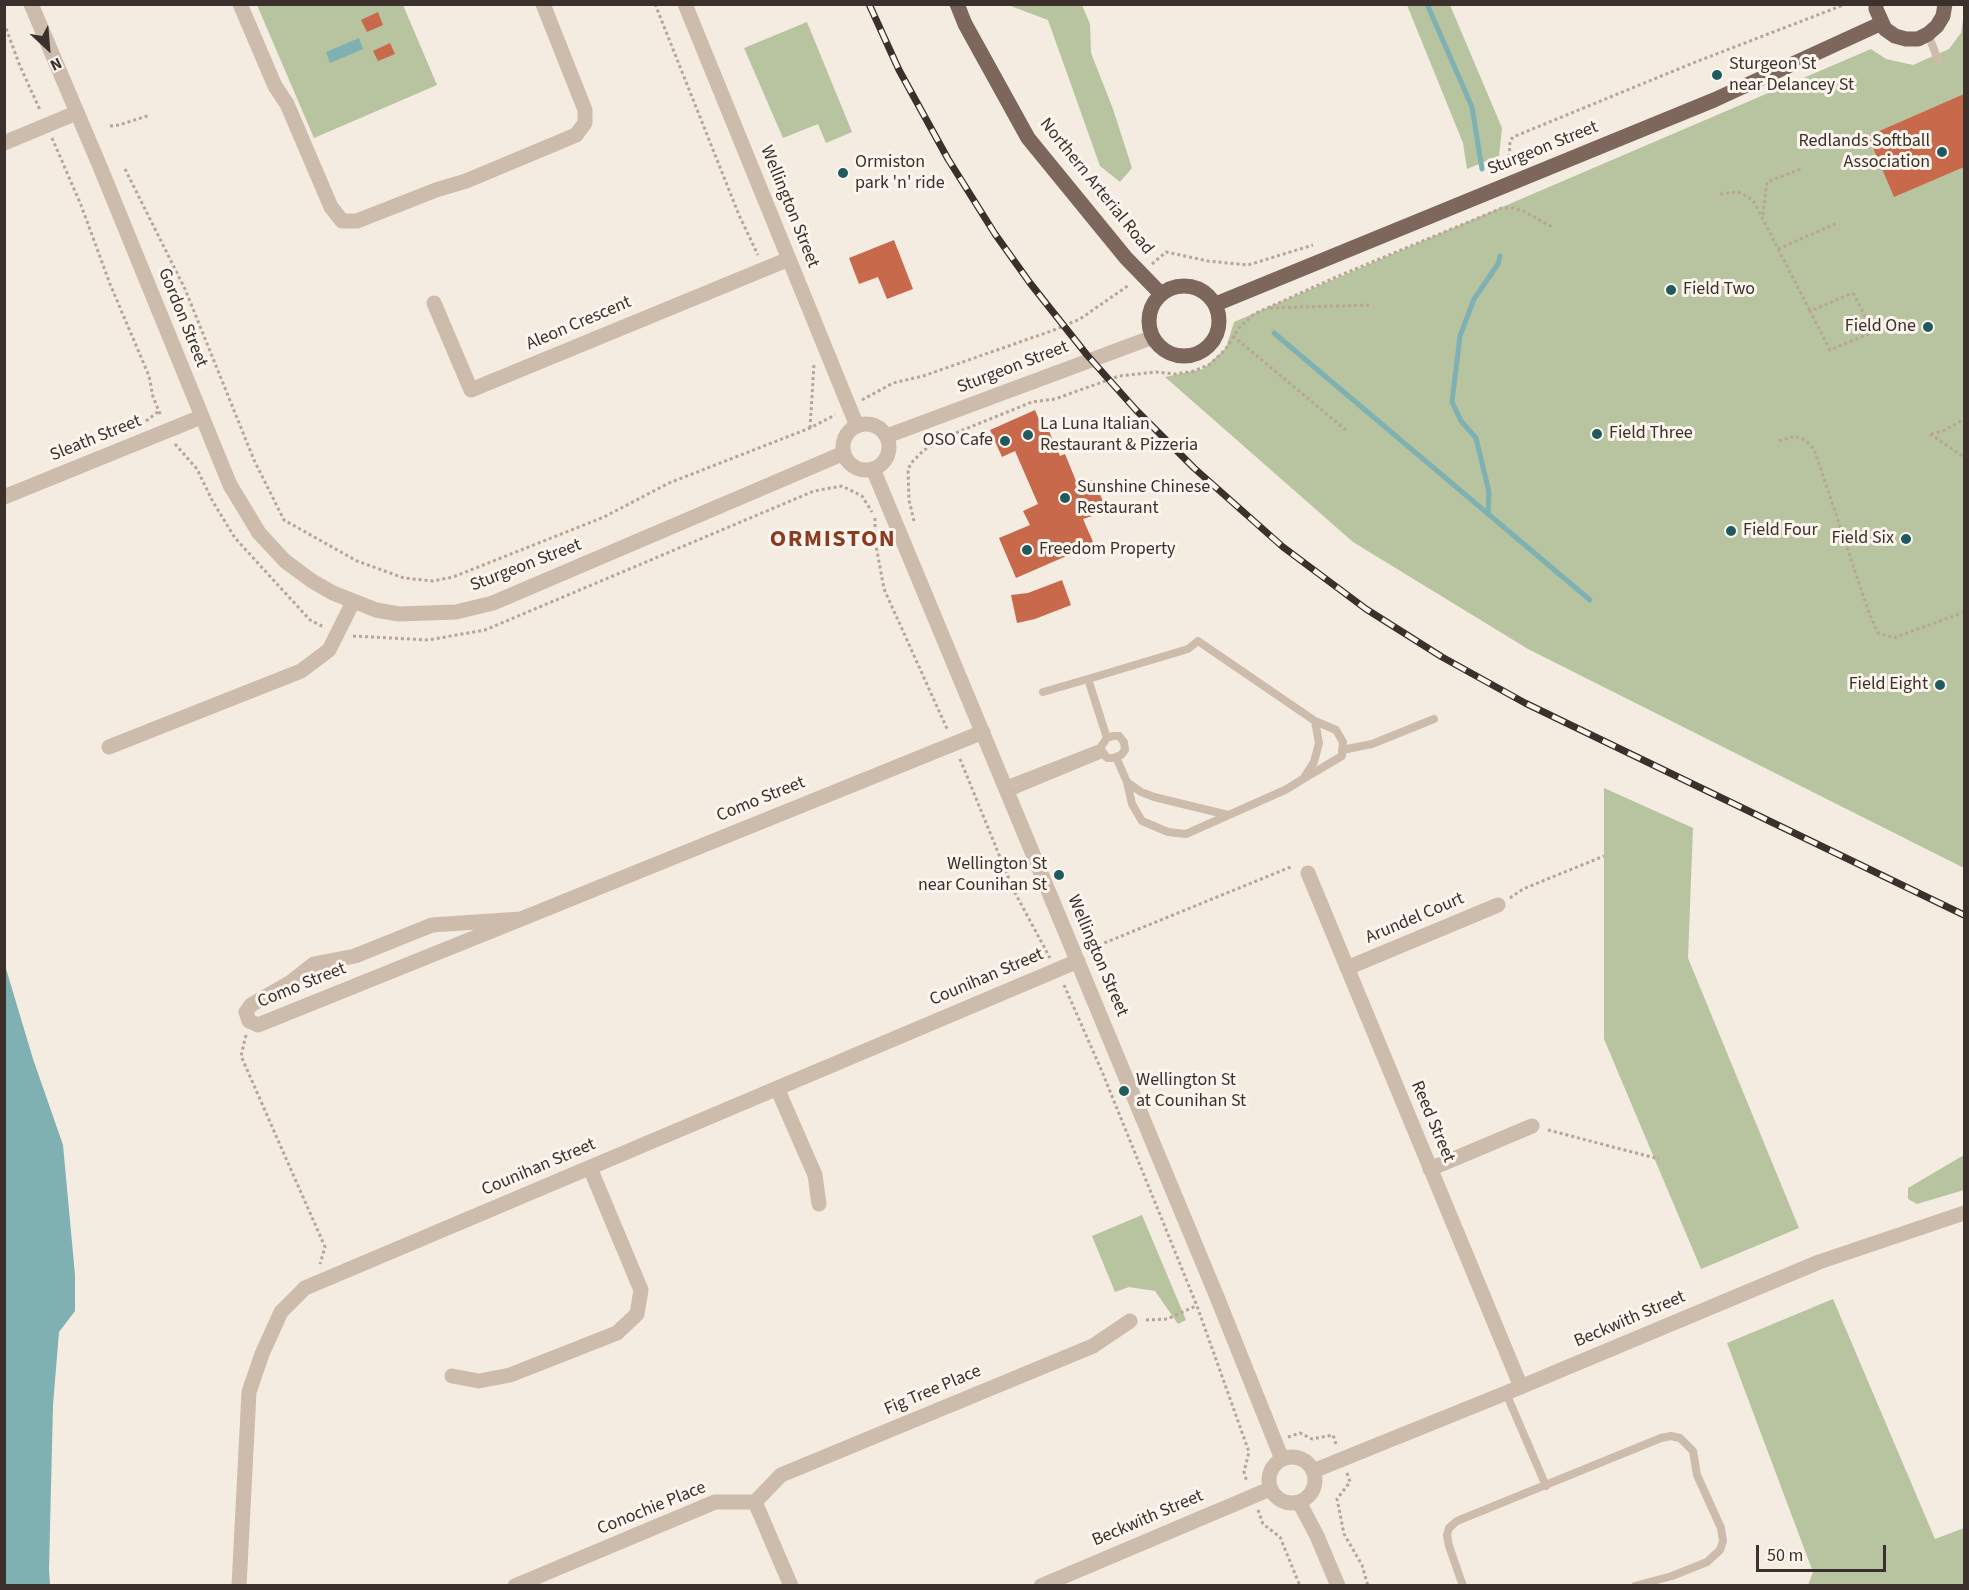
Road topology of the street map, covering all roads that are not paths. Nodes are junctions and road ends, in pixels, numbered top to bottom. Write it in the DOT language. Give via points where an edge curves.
graph roads {
  1 [pos="31,4"];
  2 [pos="240,4"];
  3 [pos="543,4"];
  4 [pos="685,4"];
  5 [pos="957,4"];
  6 [pos="1876,4"];
  7 [pos="1945,4"];
  8 [pos="1881,23"];
  9 [pos="1928,34"];
  10 [pos="1938,60"];
  11 [pos="76,113"];
  12 [pos="4,144"];
  13 [pos="789,258"];
  14 [pos="1161,294"];
  15 [pos="434,303"];
  16 [pos="1216,304"];
  17 [pos="1153,337"];
  18 [pos="201,417"];
  19 [pos="857,426"];
  20 [pos="887,436"];
  21 [pos="844,453"];
  22 [pos="873,469"];
  23 [pos="4,497"];
  24 [pos="353,602"];
  25 [pos="1088,679"];
  26 [pos="1043,692"];
  27 [pos="1434,719"];
  28 [pos="1315,721"];
  29 [pos="983,732"];
  30 [pos="1107,738"];
  31 [pos="109,747"];
  32 [pos="1342,750"];
  33 [pos="1101,751"];
  34 [pos="1116,757"];
  35 [pos="1303,779"];
  36 [pos="1127,782"];
  37 [pos="1007,789"];
  38 [pos="1230,815"];
  39 [pos="1308,873"];
  40 [pos="1498,905"];
  41 [pos="520,919"];
  42 [pos="1078,961"];
  43 [pos="1347,968"];
  44 [pos="777,1088"];
  45 [pos="1532,1126"];
  46 [pos="590,1168"];
  47 [pos="1430,1169"];
  48 [pos="819,1204"];
  49 [pos="1965,1213"];
  50 [pos="1130,1321"];
  51 [pos="452,1376"];
  52 [pos="1521,1387"];
  53 [pos="1506,1393"];
  54 [pos="1282,1459"];
  55 [pos="1313,1471"];
  56 [pos="1546,1486"];
  57 [pos="1270,1488"];
  58 [pos="755,1502"];
  59 [pos="1299,1502"];
  60 [pos="239,1586"];
  61 [pos="515,1586"];
  62 [pos="791,1586"];
  63 [pos="1041,1586"];
  64 [pos="1338,1586"];
  65 [pos="1463,1586"];
  66 [pos="1635,1586"];
  1 -- 11 [label="street, Gordon Street"];
  2 -- 3 [label="street" via="331,207 342,221 357,222 576,135 585,123 585,110"];
  4 -- 13 [label="street, Wellington Street"];
  5 -- 14 [label="main road, Northern Arterial Road" via="1028,138 1126,258"];
  6 -- 8 [label="main road"];
  7 -- 9 [label="main road" via="1943,16"];
  8 -- 9 [label="main road" via="1894,36 1906,39"];
  8 -- 16 [label="main road, Sturgeon Street" via="1714,100"];
  9 -- 10 [label="lane"];
  11 -- 12 [label="street"];
  11 -- 18 [label="street, Gordon Street"];
  13 -- 15 [label="street, Aleon Crescent" via="471,390"];
  13 -- 19 [label="street, Wellington Street"];
  14 -- 16 [label="main road" via="1181,285 1191,286"];
  14 -- 17 [label="main road" via="1150,314"];
  16 -- 17 [label="main road" via="1218,331 1201,352 1174,354 1158,345"];
  17 -- 20 [label="street, Sturgeon Street"];
  18 -- 23 [label="street, Sleath Street"];
  18 -- 24 [label="street, Gordon Street" via="230,485 259,533 285,561 312,581"];
  19 -- 20 [label="street" via="874,425"];
  19 -- 21 [label="street" via="845,437"];
  20 -- 22 [label="street" via="888,456"];
  21 -- 22 [label="street" via="855,467"];
  21 -- 24 [label="street, Sturgeon Street" via="493,603 456,612 399,614"];
  22 -- 29 [label="street, Wellington Street"];
  24 -- 31 [label="street" via="329,650 301,671"];
  25 -- 26 [label="lane"];
  25 -- 28 [label="lane" via="1188,649 1198,641"];
  25 -- 30 [label="lane"];
  27 -- 32 [label="lane" via="1372,744"];
  28 -- 32 [label="lane" via="1336,730"];
  28 -- 35 [label="lane" via="1319,743 1314,762"];
  29 -- 37 [label="street, Wellington Street"];
  29 -- 41 [label="street, Como Street"];
  30 -- 33 [label="lane"];
  30 -- 34 [label="lane" via="1119,736 1124,742 1125,750"];
  32 -- 35 [label="lane" via="1342,756"];
  33 -- 34 [label="lane" via="1107,758"];
  33 -- 37 [label="lane"];
  34 -- 36 [label="lane"];
  35 -- 38 [label="lane"];
  36 -- 38 [label="lane" via="1154,797"];
  36 -- 38 [label="lane" via="1132,804 1142,821 1168,832 1186,834"];
  37 -- 42 [label="street, Wellington Street"];
  39 -- 43 [label="street, Reed Street"];
  40 -- 43 [label="street, Arundel Court"];
  41 -- 41 [label="street, Como Street" via="432,925 355,956 314,964 251,1005 246,1012 249,1021 258,1025"];
  42 -- 44 [label="street, Counihan Street"];
  42 -- 54 [label="street, Wellington Street"];
  43 -- 47 [label="street, Reed Street"];
  44 -- 46 [label="street, Counihan Street"];
  44 -- 48 [label="street" via="815,1175"];
  45 -- 47 [label="street"];
  46 -- 51 [label="street" via="641,1290 637,1314 617,1333 510,1375 479,1381"];
  46 -- 60 [label="street, Counihan Street" via="305,1288 281,1312 249,1392"];
  47 -- 52 [label="street, Reed Street"];
  49 -- 52 [label="street, Beckwith Street" via="1819,1262"];
  50 -- 58 [label="street, Fig Tree Place" via="1093,1346 782,1475"];
  52 -- 53 [label="street, Beckwith Street"];
  53 -- 55 [label="street, Beckwith Street"];
  53 -- 56 [label="lane"];
  54 -- 55 [label="street" via="1300,1458"];
  54 -- 57 [label="street" via="1270,1471"];
  55 -- 59 [label="street" via="1313,1489"];
  56 -- 65 [label="lane" via="1457,1521 1449,1528 1449,1546"];
  56 -- 66 [label="lane" via="1661,1438 1671,1436 1686,1443 1693,1451 1700,1482 1721,1528 1720,1550 1707,1562"];
  57 -- 59 [label="street" via="1282,1501"];
  57 -- 63 [label="street, Beckwith Street"];
  58 -- 61 [label="street, Conochie Place" via="715,1503"];
  58 -- 62 [label="street"];
  59 -- 64 [label="street"];
}
